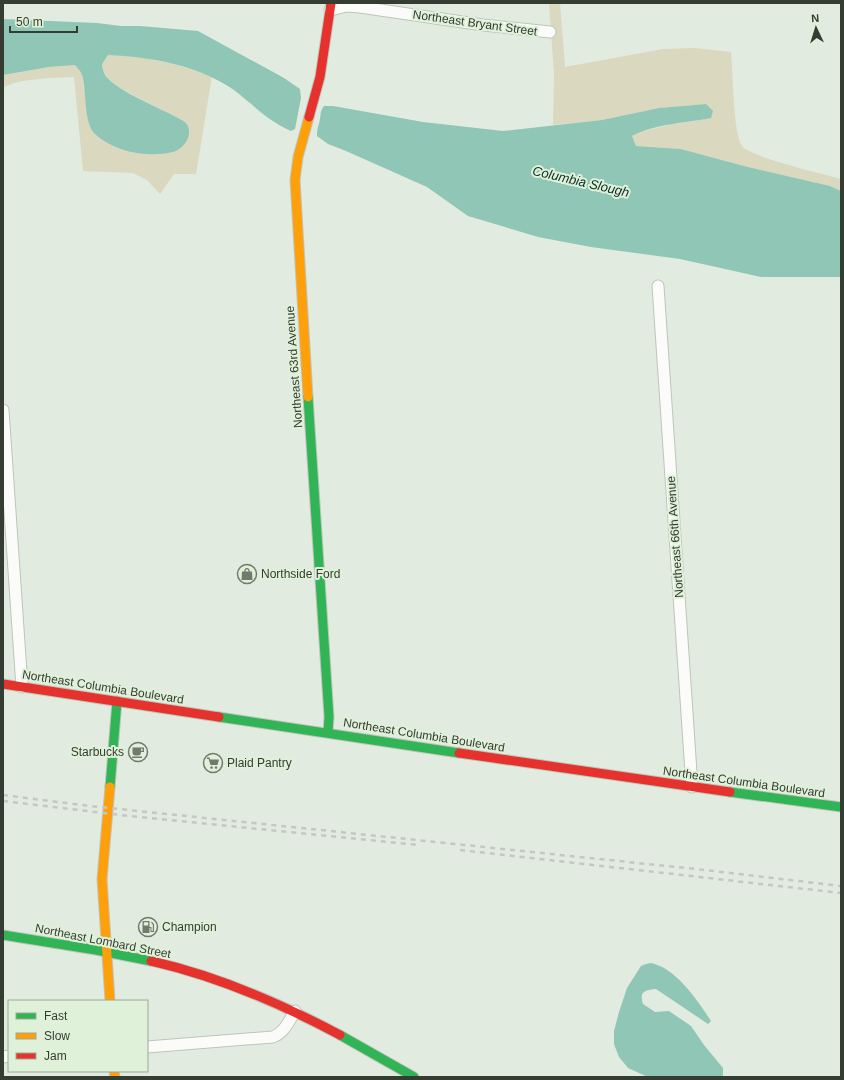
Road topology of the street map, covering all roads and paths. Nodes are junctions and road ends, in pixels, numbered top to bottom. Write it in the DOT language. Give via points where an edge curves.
graph roads {
  1 [pos="330,6"];
  2 [pos="550,32"];
  3 [pos="658,286"];
  4 [pos="3,410"];
  5 [pos="3,684"];
  6 [pos="22,687"];
  7 [pos="118,701"];
  8 [pos="328,732"];
  9 [pos="692,787"];
  10 [pos="841,807"];
  11 [pos="3,935"];
  12 [pos="106,952"];
  13 [pos="110,1000"];
  14 [pos="295,1011"];
  15 [pos="148,1047"];
  16 [pos="414,1077"];
  1 -- 2 [label="street, Northeast Bryant Street" via="360,7 483,26"];
  1 -- 8 [label="main road, Northeast 63rd Avenue" via="320,77 298,157 295,180"];
  3 -- 9 [label="street, Northeast 66th Avenue"];
  4 -- 6 [label="street"];
  5 -- 6 [label="main road, Northeast Columbia Boulevard"];
  6 -- 7 [label="main road, Northeast Columbia Boulevard"];
  7 -- 8 [label="main road, Northeast Columbia Boulevard"];
  7 -- 12 [label="main road" via="103,865 102,895"];
  8 -- 9 [label="main road, Northeast Columbia Boulevard"];
  9 -- 10 [label="main road, Northeast Columbia Boulevard"];
  11 -- 12 [label="main road, Northeast Lombard Street"];
  12 -- 13 [label="main road"];
  12 -- 14 [label="main road, Northeast Lombard Street" via="217,979"];
  14 -- 15 [label="street" via="283,1032 273,1037"];
  14 -- 16 [label="main road, Northeast Lombard Street"];
}
